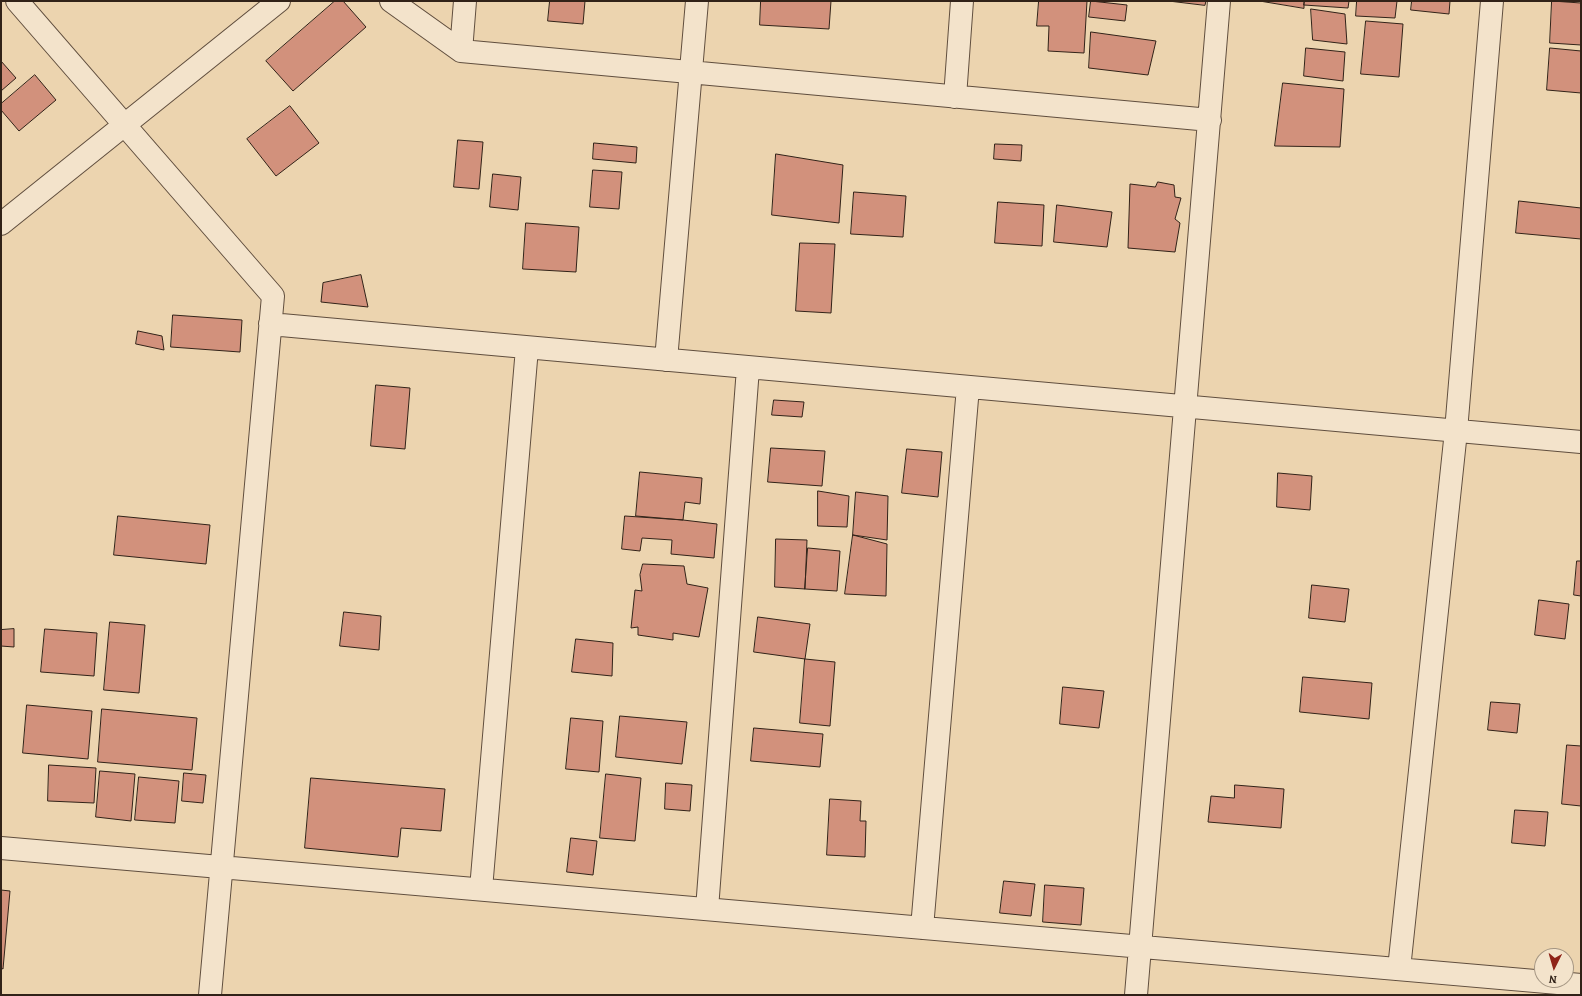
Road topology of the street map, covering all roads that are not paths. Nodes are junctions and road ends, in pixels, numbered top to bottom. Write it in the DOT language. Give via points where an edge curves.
graph roads {
  1 [pos="17,1"];
  2 [pos="279,1"];
  3 [pos="391,1"];
  4 [pos="465,1"];
  5 [pos="697,1"];
  6 [pos="962,1"];
  7 [pos="1219,1"];
  8 [pos="1492,1"];
  9 [pos="461,51"];
  10 [pos="691,72"];
  11 [pos="955,97"];
  12 [pos="1210,120"];
  13 [pos="124,124"];
  14 [pos="1,224"];
  15 [pos="270,324"];
  16 [pos="527,348"];
  17 [pos="666,360"];
  18 [pos="748,368"];
  19 [pos="968,387"];
  20 [pos="1185,406"];
  21 [pos="1456,431"];
  22 [pos="1581,442"];
  23 [pos="1,848"];
  24 [pos="222,867"];
  25 [pos="481,889"];
  26 [pos="707,909"];
  27 [pos="922,928"];
  28 [pos="1140,947"];
  29 [pos="1399,969"];
  30 [pos="1581,985"];
  31 [pos="210,995"];
  32 [pos="1136,995"];
  1 -- 13 [label="street"];
  2 -- 13 [label="street"];
  3 -- 9 [label="street"];
  4 -- 9 [label="street"];
  5 -- 10 [label="street"];
  6 -- 11 [label="street"];
  7 -- 12 [label="street"];
  8 -- 21 [label="street"];
  9 -- 10 [label="street"];
  10 -- 11 [label="street"];
  10 -- 17 [label="street"];
  11 -- 12 [label="street"];
  12 -- 20 [label="street"];
  13 -- 14 [label="street"];
  13 -- 15 [label="street" via="273,296"];
  15 -- 16 [label="street"];
  15 -- 24 [label="street"];
  16 -- 17 [label="street"];
  16 -- 25 [label="street"];
  17 -- 18 [label="street"];
  18 -- 19 [label="street"];
  18 -- 26 [label="street"];
  19 -- 20 [label="street"];
  19 -- 27 [label="street"];
  20 -- 21 [label="street"];
  20 -- 28 [label="street"];
  21 -- 22 [label="street"];
  21 -- 29 [label="street"];
  23 -- 24 [label="street"];
  24 -- 25 [label="street"];
  24 -- 31 [label="street"];
  25 -- 26 [label="street"];
  26 -- 27 [label="street"];
  27 -- 28 [label="street"];
  28 -- 29 [label="street"];
  28 -- 32 [label="street"];
  29 -- 30 [label="street"];
}
